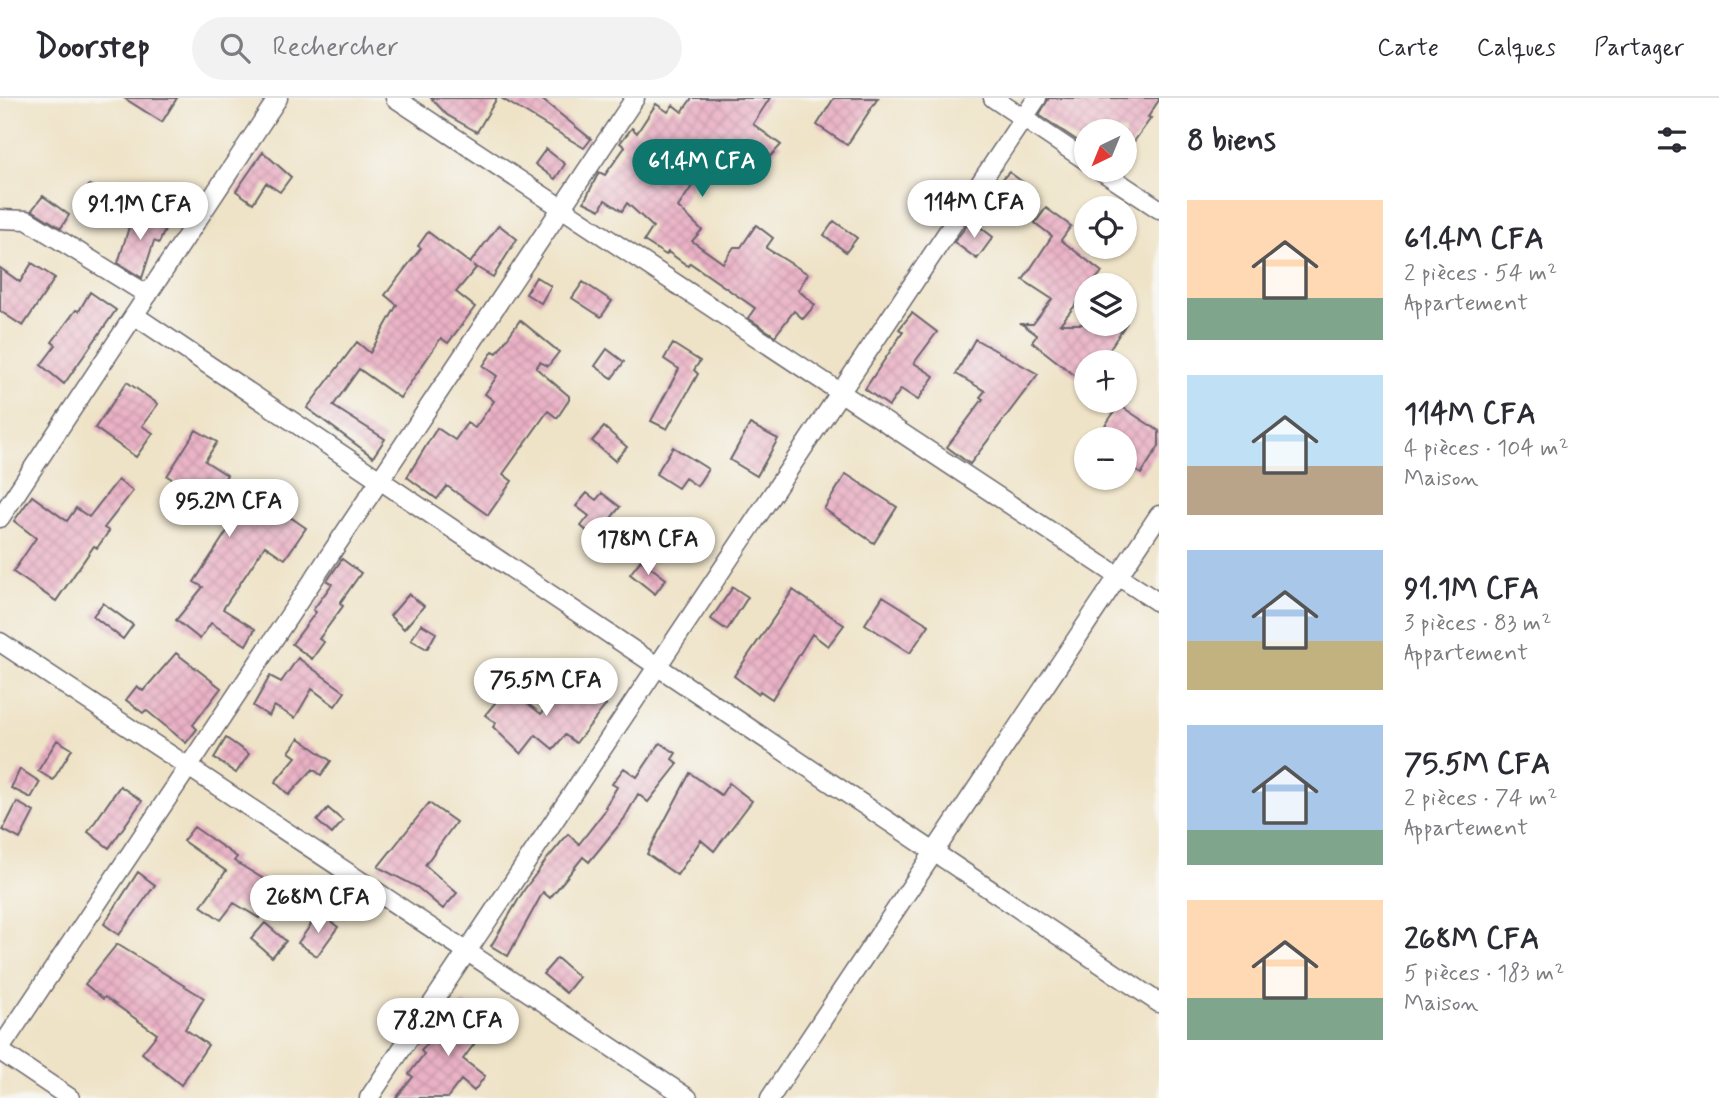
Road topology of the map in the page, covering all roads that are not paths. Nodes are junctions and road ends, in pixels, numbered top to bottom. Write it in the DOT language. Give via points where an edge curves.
graph roads {
  1 [pos="278,98"];
  2 [pos="395,98"];
  3 [pos="635,98"];
  4 [pos="993,98"];
  5 [pos="1037,98"];
  6 [pos="1023,118"];
  7 [pos="1074,152"];
  8 [pos="1118,182"];
  9 [pos="561,208"];
  10 [pos="1159,209"];
  11 [pos="0,219"];
  12 [pos="148,295"];
  13 [pos="134,315"];
  14 [pos="840,392"];
  15 [pos="380,480"];
  16 [pos="1159,515"];
  17 [pos="0,518"];
  18 [pos="1118,576"];
  19 [pos="1159,603"];
  20 [pos="0,642"];
  21 [pos="657,666"];
  22 [pos="188,767"];
  23 [pos="934,852"];
  24 [pos="467,952"];
  25 [pos="1159,1003"];
  26 [pos="0,1050"];
  27 [pos="70,1098"];
  28 [pos="369,1098"];
  29 [pos="688,1098"];
  30 [pos="770,1098"];
  1 -- 12 [label="street"];
  2 -- 9 [label="street"];
  3 -- 9 [label="street"];
  4 -- 6 [label="street"];
  5 -- 6 [label="street"];
  6 -- 7 [label="street"];
  6 -- 14 [label="street"];
  8 -- 10 [label="street"];
  9 -- 14 [label="street"];
  9 -- 15 [label="street"];
  11 -- 12 [label="street" via="27,220"];
  12 -- 13 [label="street"];
  13 -- 15 [label="street"];
  13 -- 17 [label="street"];
  14 -- 18 [label="street"];
  14 -- 21 [label="street"];
  15 -- 21 [label="street"];
  15 -- 22 [label="street"];
  16 -- 18 [label="street"];
  18 -- 19 [label="street"];
  18 -- 23 [label="street"];
  20 -- 22 [label="street"];
  21 -- 23 [label="street"];
  21 -- 24 [label="street"];
  22 -- 24 [label="street"];
  22 -- 26 [label="street"];
  23 -- 25 [label="street"];
  23 -- 30 [label="street"];
  24 -- 28 [label="street"];
  24 -- 29 [label="street"];
  26 -- 27 [label="street"];
}
